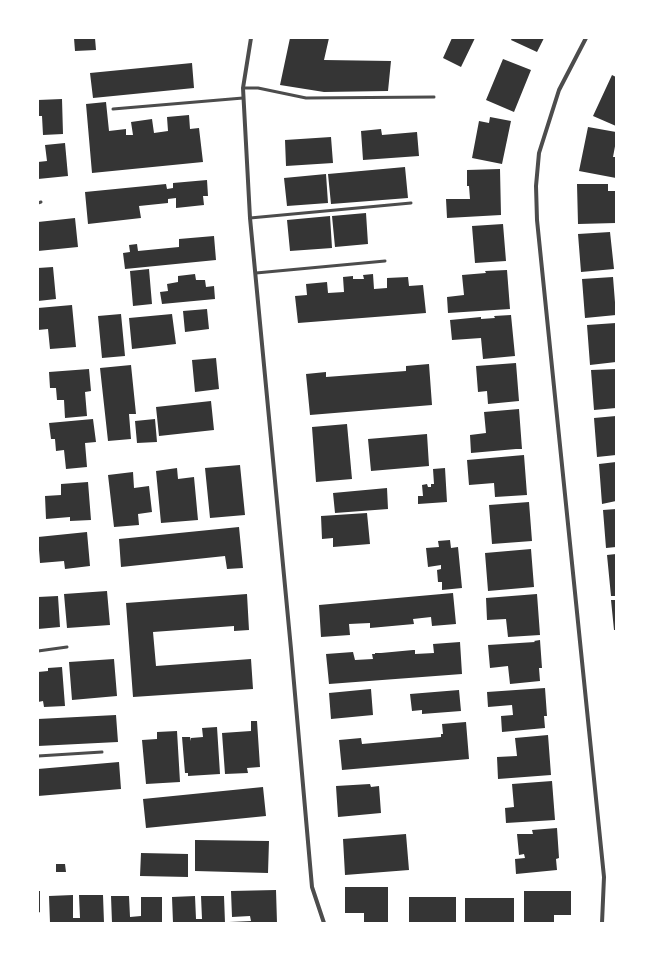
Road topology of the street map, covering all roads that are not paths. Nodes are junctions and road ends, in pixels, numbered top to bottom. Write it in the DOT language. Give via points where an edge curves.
graph roads {
  1 [pos="251,38"];
  2 [pos="586,38"];
  3 [pos="243,88"];
  4 [pos="434,97"];
  5 [pos="243,98"];
  6 [pos="113,109"];
  7 [pos="411,203"];
  8 [pos="250,218"];
  9 [pos="385,261"];
  10 [pos="256,273"];
  11 [pos="67,648"];
  12 [pos="38,651"];
  13 [pos="102,752"];
  14 [pos="38,756"];
  15 [pos="324,923"];
  16 [pos="602,923"];
  1 -- 3 [label="street"];
  2 -- 16 [label="street" via="559,90 540,153 536,186 537,220 604,877"];
  3 -- 4 [label="lane" via="258,88 306,98"];
  3 -- 5 [label="street"];
  5 -- 6 [label="lane"];
  5 -- 8 [label="street"];
  7 -- 8 [label="lane"];
  8 -- 10 [label="street"];
  9 -- 10 [label="lane"];
  10 -- 15 [label="street" via="312,887"];
  11 -- 12 [label="lane"];
  13 -- 14 [label="lane"];
}
